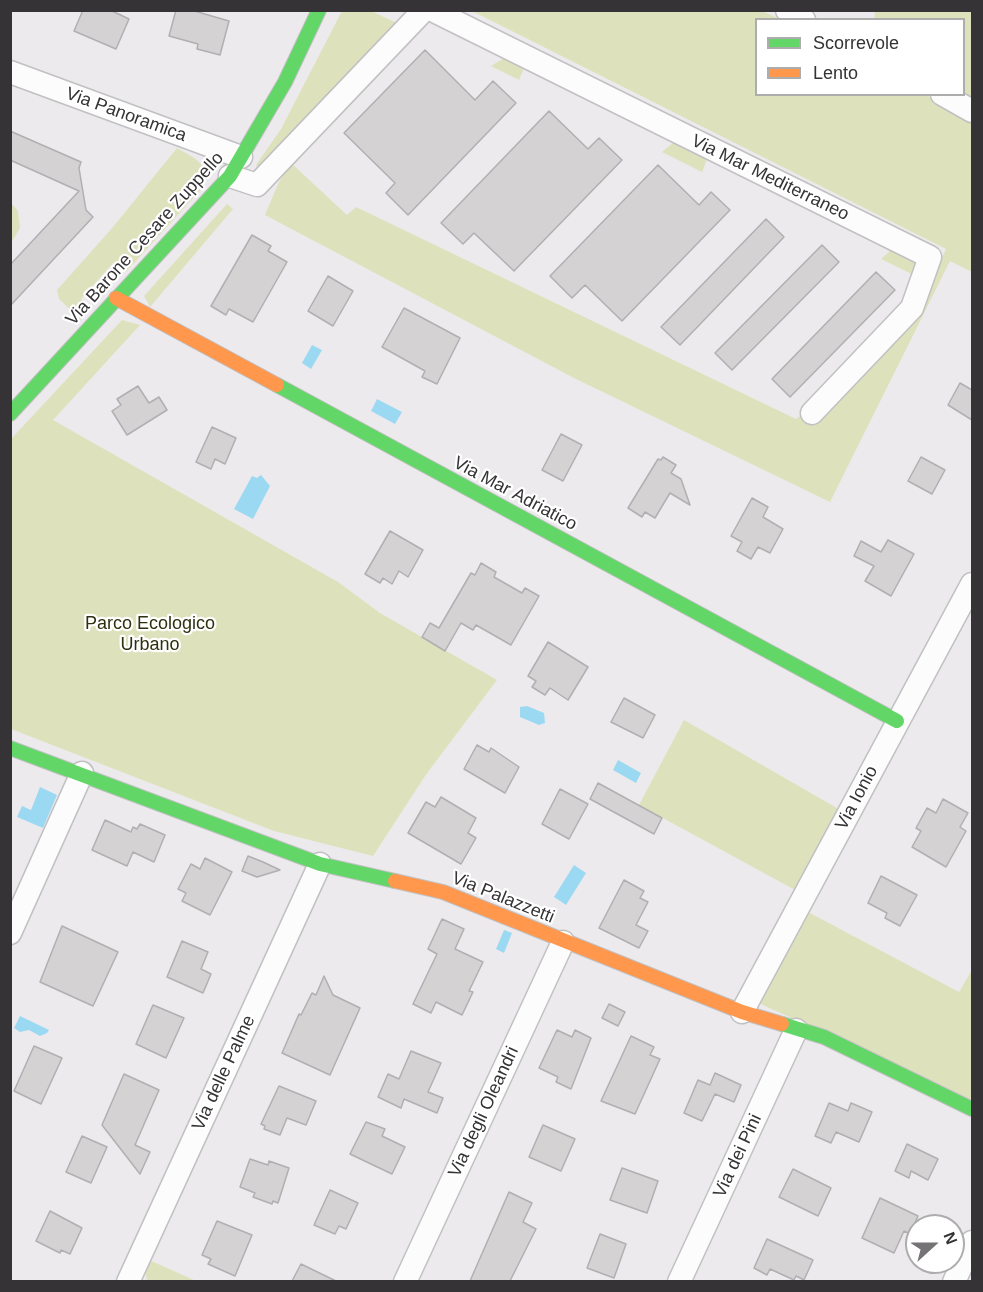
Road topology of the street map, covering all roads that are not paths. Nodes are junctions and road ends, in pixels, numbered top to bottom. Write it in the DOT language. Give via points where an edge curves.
graph roads {
  1 [pos="319,10"];
  2 [pos="424,10"];
  3 [pos="432,10"];
  4 [pos="787,10"];
  5 [pos="801,18"];
  6 [pos="10,72"];
  7 [pos="946,96"];
  8 [pos="972,111"];
  9 [pos="236,166"];
  10 [pos="116,298"];
  11 [pos="812,412"];
  12 [pos="10,414"];
  13 [pos="972,584"];
  14 [pos="897,722"];
  15 [pos="10,748"];
  16 [pos="82,773"];
  17 [pos="320,864"];
  18 [pos="10,933"];
  19 [pos="563,942"];
  20 [pos="742,1012"];
  21 [pos="796,1030"];
  22 [pos="972,1109"];
  23 [pos="972,1242"];
  24 [pos="128,1281"];
  25 [pos="405,1281"];
  26 [pos="680,1281"];
  27 [pos="954,1281"];
  1 -- 9 [label="street, Via Barone Cesare Zuppello" via="285,82"];
  2 -- 9 [label="street, Via Panoramica" via="257,185"];
  3 -- 11 [label="street, Via Mar Mediterraneo" via="930,257 912,308"];
  4 -- 5 [label="street"];
  6 -- 9 [label="street, Via Panoramica"];
  7 -- 8 [label="street"];
  9 -- 10 [label="street, Via Barone Cesare Zuppello"];
  10 -- 12 [label="street, Via Barone Cesare Zuppello"];
  10 -- 14 [label="street, Via Mar Adriatico"];
  13 -- 14 [label="street, Via Ionio"];
  14 -- 20 [label="street, Via Ionio"];
  15 -- 16 [label="street, Via Palazzetti"];
  16 -- 17 [label="street, Via Palazzetti"];
  16 -- 18 [label="street"];
  17 -- 19 [label="street, Via Palazzetti" via="443,892"];
  17 -- 24 [label="street, Via delle Palme"];
  19 -- 20 [label="street, Via Palazzetti"];
  19 -- 25 [label="street, Via degli Oleandri"];
  20 -- 21 [label="street, Via Palazzetti"];
  21 -- 22 [label="street, Via Palazzetti" via="824,1037"];
  21 -- 26 [label="street, Via dei Pini"];
  23 -- 27 [label="street"];
}
